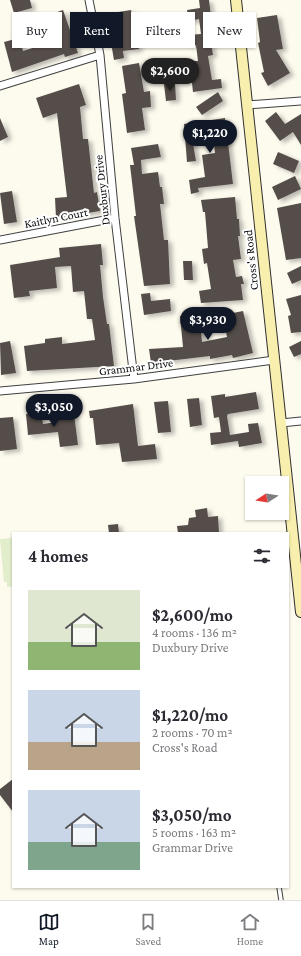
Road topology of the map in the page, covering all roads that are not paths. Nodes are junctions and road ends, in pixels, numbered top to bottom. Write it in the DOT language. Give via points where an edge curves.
graph roads {
  1 [pos="89,0"];
  2 [pos="236,0"];
  3 [pos="100,56"];
  4 [pos="0,86"];
  5 [pos="301,100"];
  6 [pos="247,105"];
  7 [pos="116,218"];
  8 [pos="0,240"];
  9 [pos="274,360"];
  10 [pos="134,379"];
  11 [pos="0,392"];
  12 [pos="301,421"];
  13 [pos="281,424"];
  14 [pos="297,542"];
  15 [pos="301,612"];
  16 [pos="279,888"];
  17 [pos="280,900"];
  1 -- 3 [label="street, Duxbury Drive"];
  2 -- 6 [label="street, Cross's Road"];
  3 -- 4 [label="street"];
  3 -- 7 [label="street, Duxbury Drive"];
  5 -- 6 [label="street"];
  6 -- 9 [label="street, Cross's Road"];
  7 -- 8 [label="street, Kaitlyn Court"];
  7 -- 10 [label="street, Duxbury Drive"];
  9 -- 10 [label="street, Grammar Drive"];
  9 -- 13 [label="street, Cross's Road"];
  10 -- 11 [label="street, Grammar Drive"];
  12 -- 13 [label="street"];
  13 -- 14 [label="street, Cross's Road"];
  14 -- 15 [label="street, Cross's Road"];
  16 -- 17 [label="lane"];
}
